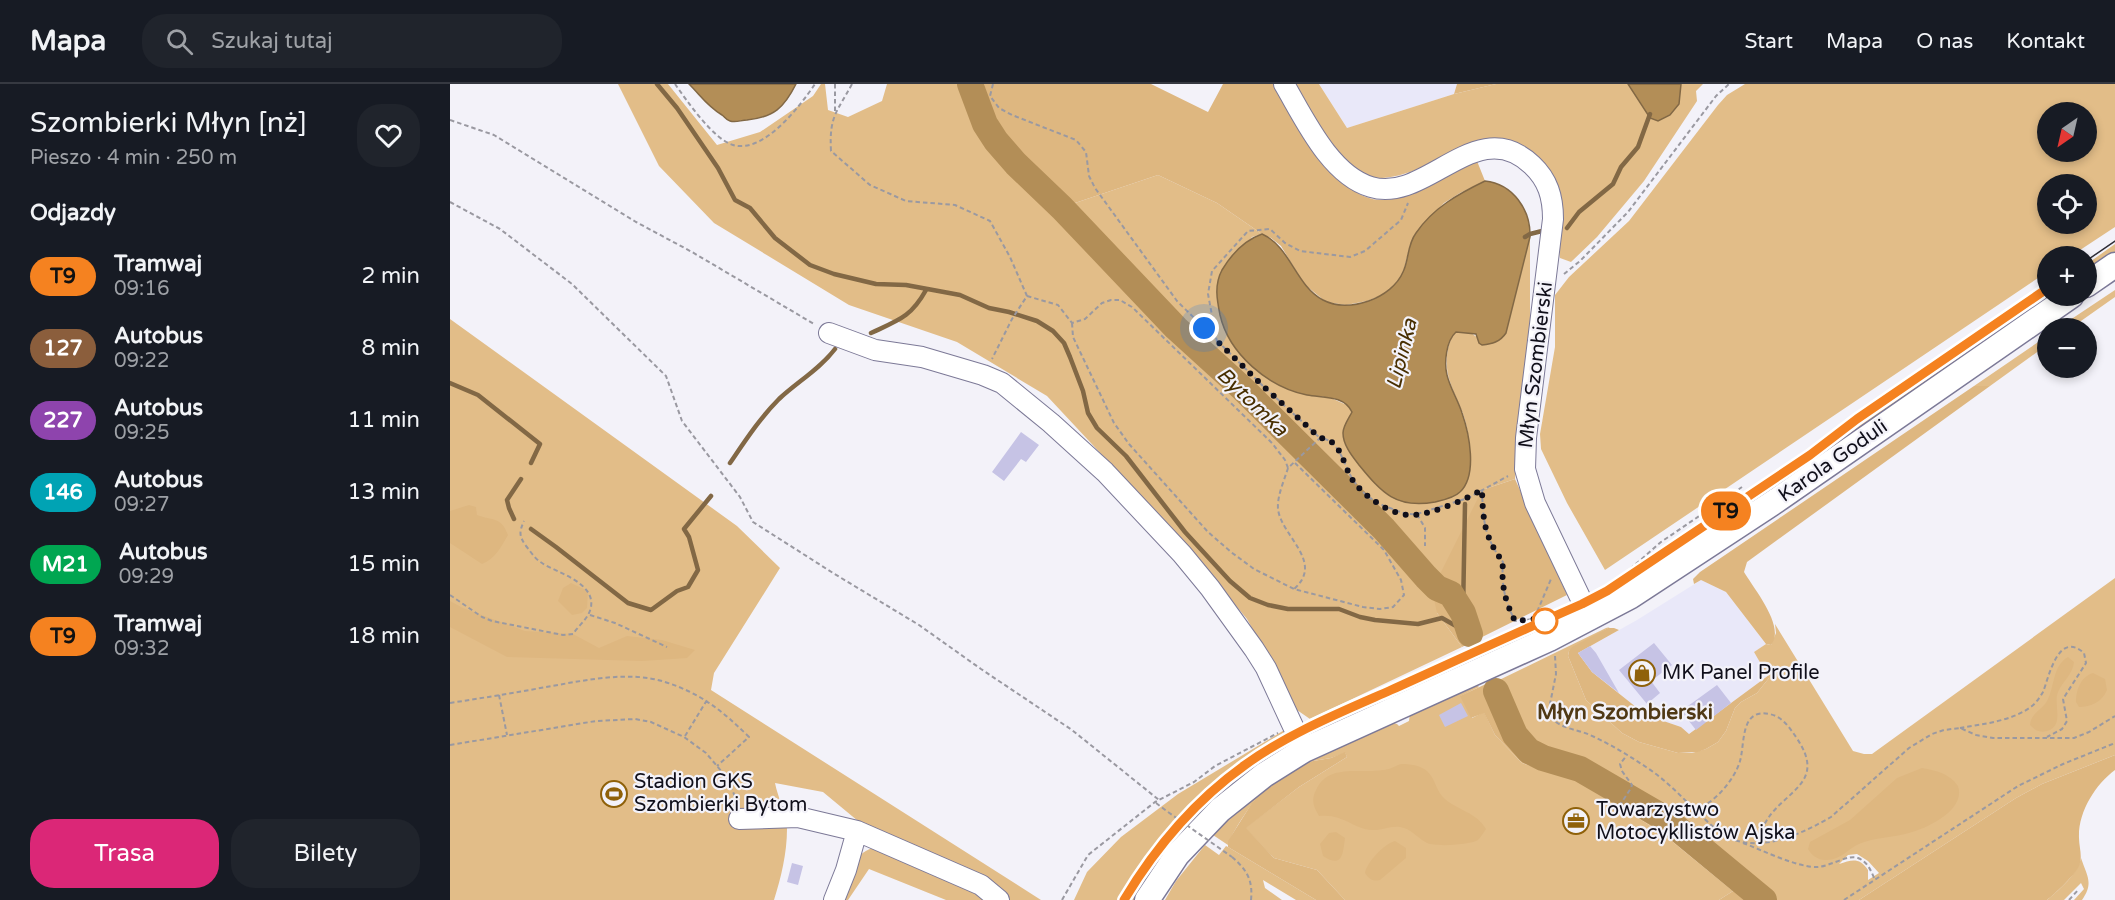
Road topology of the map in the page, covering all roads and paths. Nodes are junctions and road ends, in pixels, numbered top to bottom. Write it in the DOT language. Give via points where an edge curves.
graph roads {
  1 [pos="675,84"];
  2 [pos="815,84"];
  3 [pos="835,84"];
  4 [pos="852,84"];
  5 [pos="993,84"];
  6 [pos="1284,84"];
  7 [pos="1729,84"];
  8 [pos="835,111"];
  9 [pos="450,120"];
  10 [pos="1407,185"];
  11 [pos="450,202"];
  12 [pos="2115,265"];
  13 [pos="1546,277"];
  14 [pos="2097,277"];
  15 [pos="1027,296"];
  16 [pos="2057,306"];
  17 [pos="1072,322"];
  18 [pos="830,333"];
  19 [pos="1217,342"];
  20 [pos="983,375"];
  21 [pos="1320,438"];
  22 [pos="1295,463"];
  23 [pos="1288,468"];
  24 [pos="1525,469"];
  25 [pos="1742,487"];
  26 [pos="1482,490"];
  27 [pos="1417,514"];
  28 [pos="524,521"];
  29 [pos="1425,546"];
  30 [pos="1560,557"];
  31 [pos="1294,589"];
  32 [pos="450,595"];
  33 [pos="1579,596"];
  34 [pos="588,614"];
  35 [pos="1590,618"];
  36 [pos="667,647"];
  37 [pos="1555,651"];
  38 [pos="499,695"];
  39 [pos="707,700"];
  40 [pos="450,703"];
  41 [pos="2115,717"];
  42 [pos="1293,724"];
  43 [pos="1960,728"];
  44 [pos="507,735"];
  45 [pos="684,737"];
  46 [pos="2045,738"];
  47 [pos="2115,743"];
  48 [pos="450,745"];
  49 [pos="1304,750"];
  50 [pos="1627,755"];
  51 [pos="717,766"];
  52 [pos="1159,800"];
  53 [pos="1155,802"];
  54 [pos="1694,809"];
  55 [pos="738,810"];
  56 [pos="1606,812"];
  57 [pos="858,831"];
  58 [pos="1775,840"];
  59 [pos="1737,841"];
  60 [pos="1875,880"];
  61 [pos="2079,889"];
  62 [pos="834,900"];
  63 [pos="999,900"];
  64 [pos="1062,900"];
  65 [pos="1147,900"];
  66 [pos="1251,900"];
  67 [pos="1844,900"];
  68 [pos="2069,900"];
  1 -- 2 [label="path" via="719,137 741,146 756,143 777,129 799,109"];
  3 -- 8 [label="path"];
  4 -- 8 [label="path"];
  5 -- 19 [label="path" via="990,96 999,108 1076,140 1086,152 1095,188 1114,216 1177,301"];
  6 -- 10 [label="street" via="1316,138 1344,172 1373,188 1388,190"];
  7 -- 13 [label="path" via="1628,212 1580,261 1564,273"];
  8 -- 15 [label="path" via="831,151 870,185 906,201 955,205 990,221"];
  9 -- 18 [label="path" via="494,135"];
  10 -- 13 [label="street, Młyn Szombierski" via="1462,156 1480,151 1512,151 1538,171 1551,195 1553,219"];
  10 -- 19 [label="path" via="1408,206 1401,220 1365,252 1350,257 1300,251 1270,229 1248,231 1212,271 1208,294"];
  11 -- 52 [label="path" via="500,229 572,284 666,376 682,421 740,497 753,522 919,625 1072,730"];
  12 -- 14 [label="main road"];
  13 -- 24 [label="street, Młyn Szombierski"];
  15 -- 17 [label="path" via="1058,305"];
  15 -- 20 [label="path"];
  16 -- 35 [label="main road, Karola Goduli" via="1694,557"];
  17 -- 23 [label="path" via="1085,319 1102,303 1112,300 1132,307 1272,443"];
  17 -- 31 [label="path" via="1073,337 1110,414 1145,464 1231,552 1254,569"];
  18 -- 20 [label="street" via="875,350 922,357"];
  19 -- 21 [label="path"];
  20 -- 42 [label="street" via="1002,383 1051,423 1105,472 1182,554 1254,649"];
  21 -- 22 [label="path"];
  21 -- 27 [label="path" via="1334,445 1355,484 1370,499 1407,515"];
  22 -- 23 [label="path"];
  22 -- 31 [label="path" via="1384,550 1401,580 1404,595 1393,607 1380,609"];
  23 -- 31 [label="path" via="1278,508 1281,520 1302,552 1304,574"];
  24 -- 26 [label="path"];
  24 -- 30 [label="street, Młyn Szombierski" via="1535,503"];
  25 -- 33 [label="path" via="1661,542 1629,570 1596,591"];
  26 -- 27 [label="path"];
  26 -- 30 [label="path" via="1483,522 1503,562 1506,603 1515,621 1534,619"];
  27 -- 29 [label="path" via="1425,528"];
  28 -- 34 [label="path" via="520,537 542,564 580,584 590,597"];
  30 -- 33 [label="street, Młyn Szombierski"];
  32 -- 34 [label="path" via="492,621 563,635 573,634"];
  33 -- 35 [label="street, Młyn Szombierski"];
  34 -- 36 [label="path"];
  35 -- 49 [label="main road, Karola Goduli"];
  37 -- 50 [label="path" via="1550,710 1556,722"];
  38 -- 39 [label="path" via="600,678 638,678 663,681"];
  38 -- 40 [label="path"];
  38 -- 44 [label="path"];
  39 -- 45 [label="path"];
  39 -- 51 [label="path" via="749,737"];
  41 -- 46 [label="path" via="2074,738"];
  42 -- 49 [label="street"];
  42 -- 52 [label="path"];
  43 -- 46 [label="path" via="1993,738"];
  43 -- 46 [label="path" via="2006,718 2029,708 2042,693 2058,654 2076,648 2084,653 2086,663 2063,699 2067,721"];
  43 -- 58 [label="path" via="1944,730 1920,741 1831,816 1797,835"];
  44 -- 45 [label="path" via="624,719 651,722"];
  44 -- 48 [label="path"];
  45 -- 51 [label="path"];
  47 -- 60 [label="path" via="2018,786"];
  49 -- 65 [label="main road, Karola Goduli" via="1264,774 1220,810 1177,855"];
  50 -- 54 [label="path" via="1664,780"];
  50 -- 56 [label="path" via="1620,764 1631,788 1615,810"];
  51 -- 55 [label="path" via="727,778"];
  52 -- 53 [label="path"];
  53 -- 64 [label="path" via="1088,855"];
  53 -- 66 [label="path, bridge" via="1245,869 1250,877"];
  54 -- 58 [label="path" via="1710,804 1736,772 1749,720 1762,713 1774,715 1794,734 1808,761 1807,774 1764,825 1765,833"];
  54 -- 59 [label="path"];
  55 -- 57 [label="street" via="798,817"];
  57 -- 62 [label="street"];
  57 -- 63 [label="street" via="981,885"];
  58 -- 59 [label="path"];
  59 -- 60 [label="path" via="1815,867 1858,858 1868,866"];
  60 -- 67 [label="path"];
  61 -- 68 [label="path"];
}
